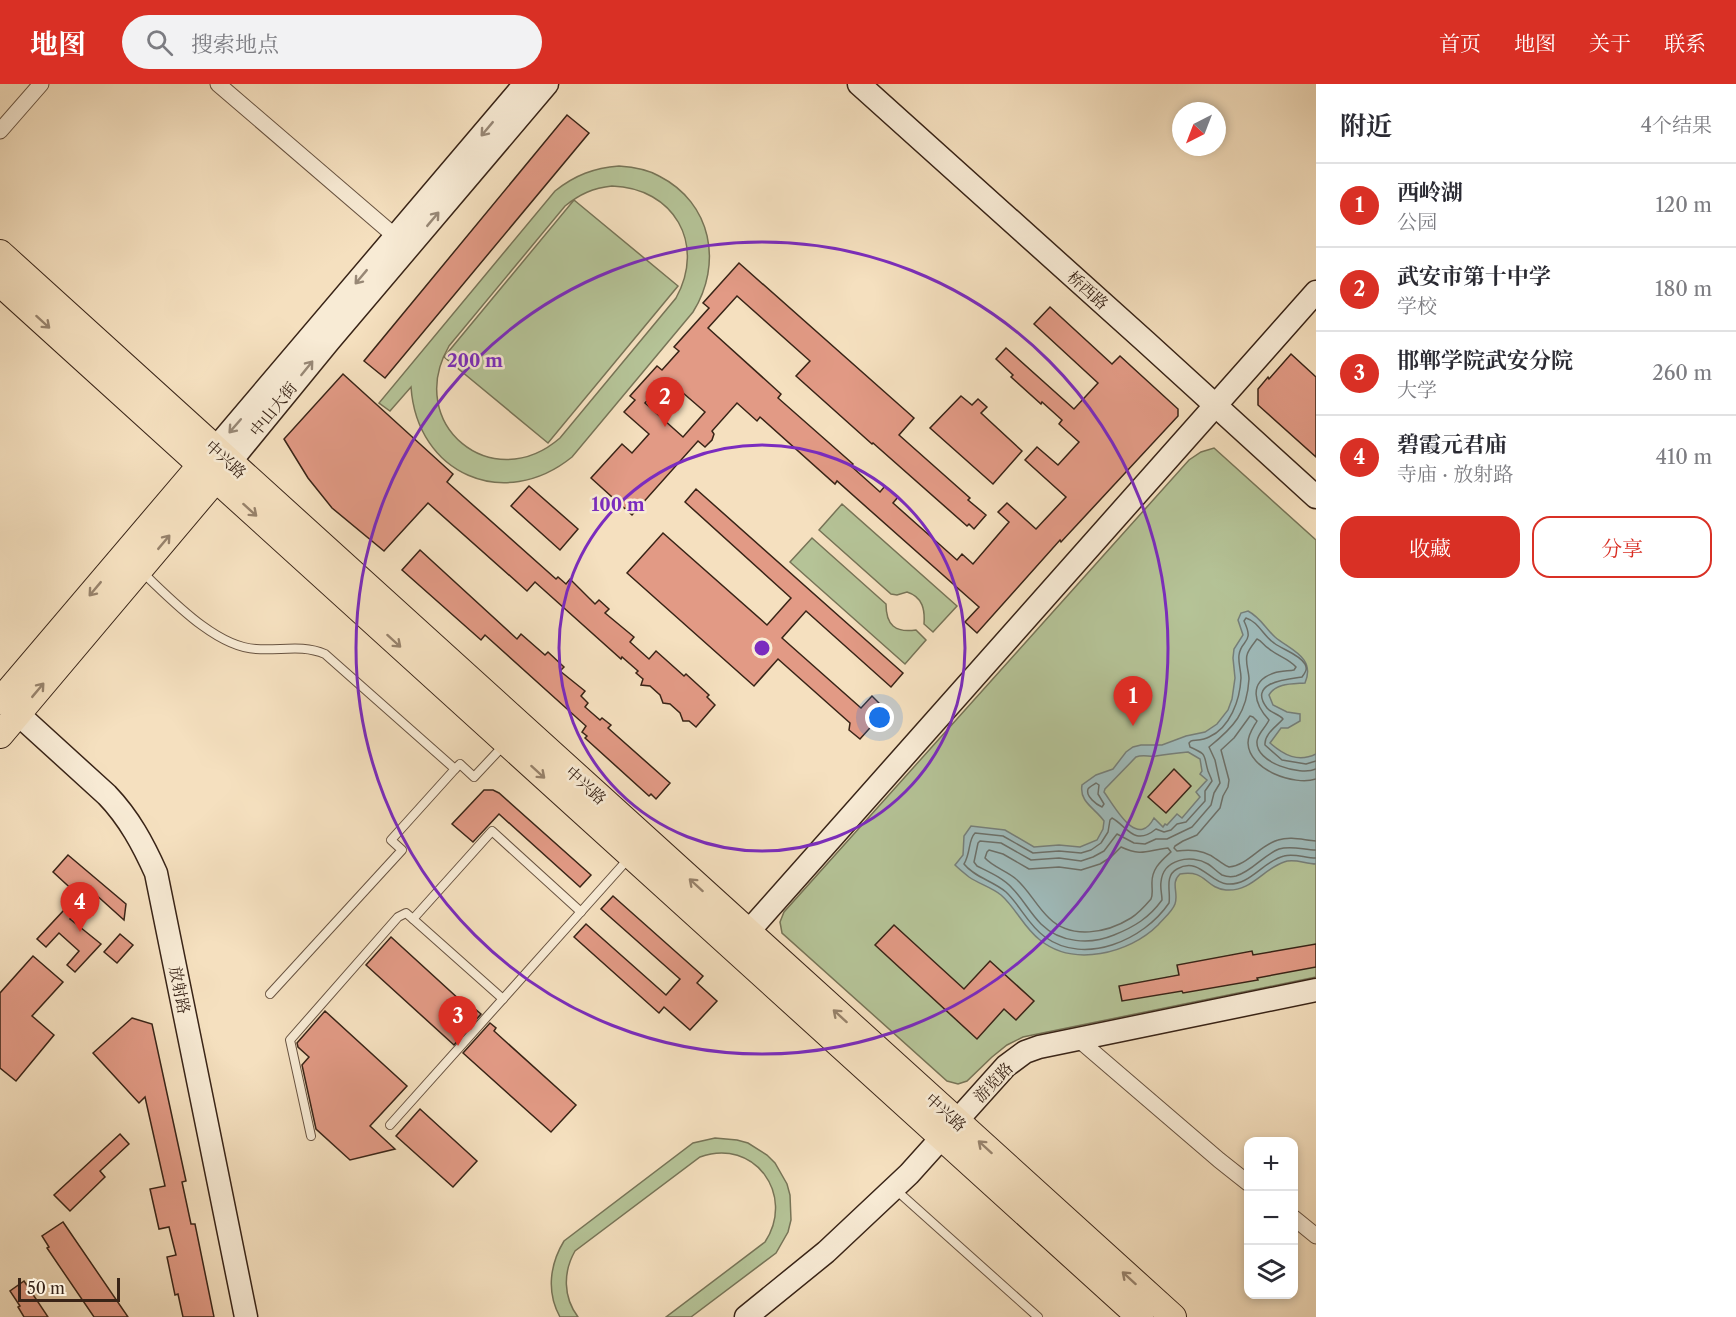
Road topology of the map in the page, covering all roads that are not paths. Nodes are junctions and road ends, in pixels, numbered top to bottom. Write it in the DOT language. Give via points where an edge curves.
graph roads {
  1 [pos="41,84"];
  2 [pos="218,84"];
  3 [pos="547,84"];
  4 [pos="859,84"];
  5 [pos="522,85"];
  6 [pos="0,130"];
  7 [pos="396,237"];
  8 [pos="0,253"];
  9 [pos="0,283"];
  10 [pos="1316,292"];
  11 [pos="1215,405"];
  12 [pos="215,464"];
  13 [pos="1316,497"];
  14 [pos="140,570"];
  15 [pos="9,707"];
  16 [pos="0,735"];
  17 [pos="506,743"];
  18 [pos="455,770"];
  19 [pos="631,856"];
  20 [pos="581,912"];
  21 [pos="413,919"];
  22 [pos="748,932"];
  23 [pos="1316,990"];
  24 [pos="270,994"];
  25 [pos="503,999"];
  26 [pos="1078,1039"];
  27 [pos="390,1125"];
  28 [pos="949,1129"];
  29 [pos="311,1136"];
  30 [pos="1244,1180"];
  31 [pos="894,1188"];
  32 [pos="1298,1222"];
  33 [pos="1316,1236"];
  34 [pos="246,1317"];
  35 [pos="746,1317"];
  36 [pos="1038,1317"];
  37 [pos="1140,1317"];
  38 [pos="1173,1317"];
  1 -- 6 [label="street"];
  2 -- 7 [label="street"];
  12 -- 3 [label="street, 中山大街, one-way" via="329,341"];
  4 -- 11 [label="street, 桥西路"];
  5 -- 7 [label="street, 中山大街, one-way"];
  7 -- 12 [label="street, 中山大街, one-way"];
  8 -- 12 [label="main road, 中兴路"];
  9 -- 12 [label="main road, 中兴路, one-way"];
  10 -- 11 [label="street"];
  11 -- 13 [label="street, 桥西路"];
  11 -- 22 [label="street"];
  14 -- 12 [label="main road, 中山大街, one-way"];
  12 -- 15 [label="main road, 中山大街, one-way"];
  12 -- 17 [label="main road, 中兴路, one-way"];
  22 -- 12 [label="main road, 中兴路, one-way"];
  15 -- 14 [label="main road, 中山大街, one-way"];
  14 -- 18 [label="lane" via="183,610 237,646 313,649 325,654"];
  15 -- 16 [label="main road, 中山大街"];
  15 -- 34 [label="street, 放射路" via="121,809 135,828 156,873"];
  17 -- 18 [label="lane" via="474,777 460,764"];
  17 -- 19 [label="main road, 中兴路, one-way"];
  18 -- 24 [label="lane" via="390,840 402,850"];
  19 -- 20 [label="lane"];
  19 -- 28 [label="main road, 中兴路"];
  20 -- 21 [label="lane" via="492,831"];
  20 -- 25 [label="lane"];
  21 -- 25 [label="lane"];
  21 -- 29 [label="lane" via="406,913 398,917 290,1040"];
  28 -- 22 [label="main road, 中兴路, one-way"];
  23 -- 26 [label="street, 游览路"];
  25 -- 27 [label="lane"];
  26 -- 28 [label="street, 游览路" via="1039,1047 1017,1057"];
  26 -- 30 [label="street"];
  28 -- 31 [label="street, 游览路"];
  28 -- 37 [label="main road, 中兴路"];
  38 -- 28 [label="main road, 中兴路, one-way"];
  31 -- 35 [label="street, 游览路" via="826,1252"];
  31 -- 36 [label="lane"];
  32 -- 33 [label="street"];
}
